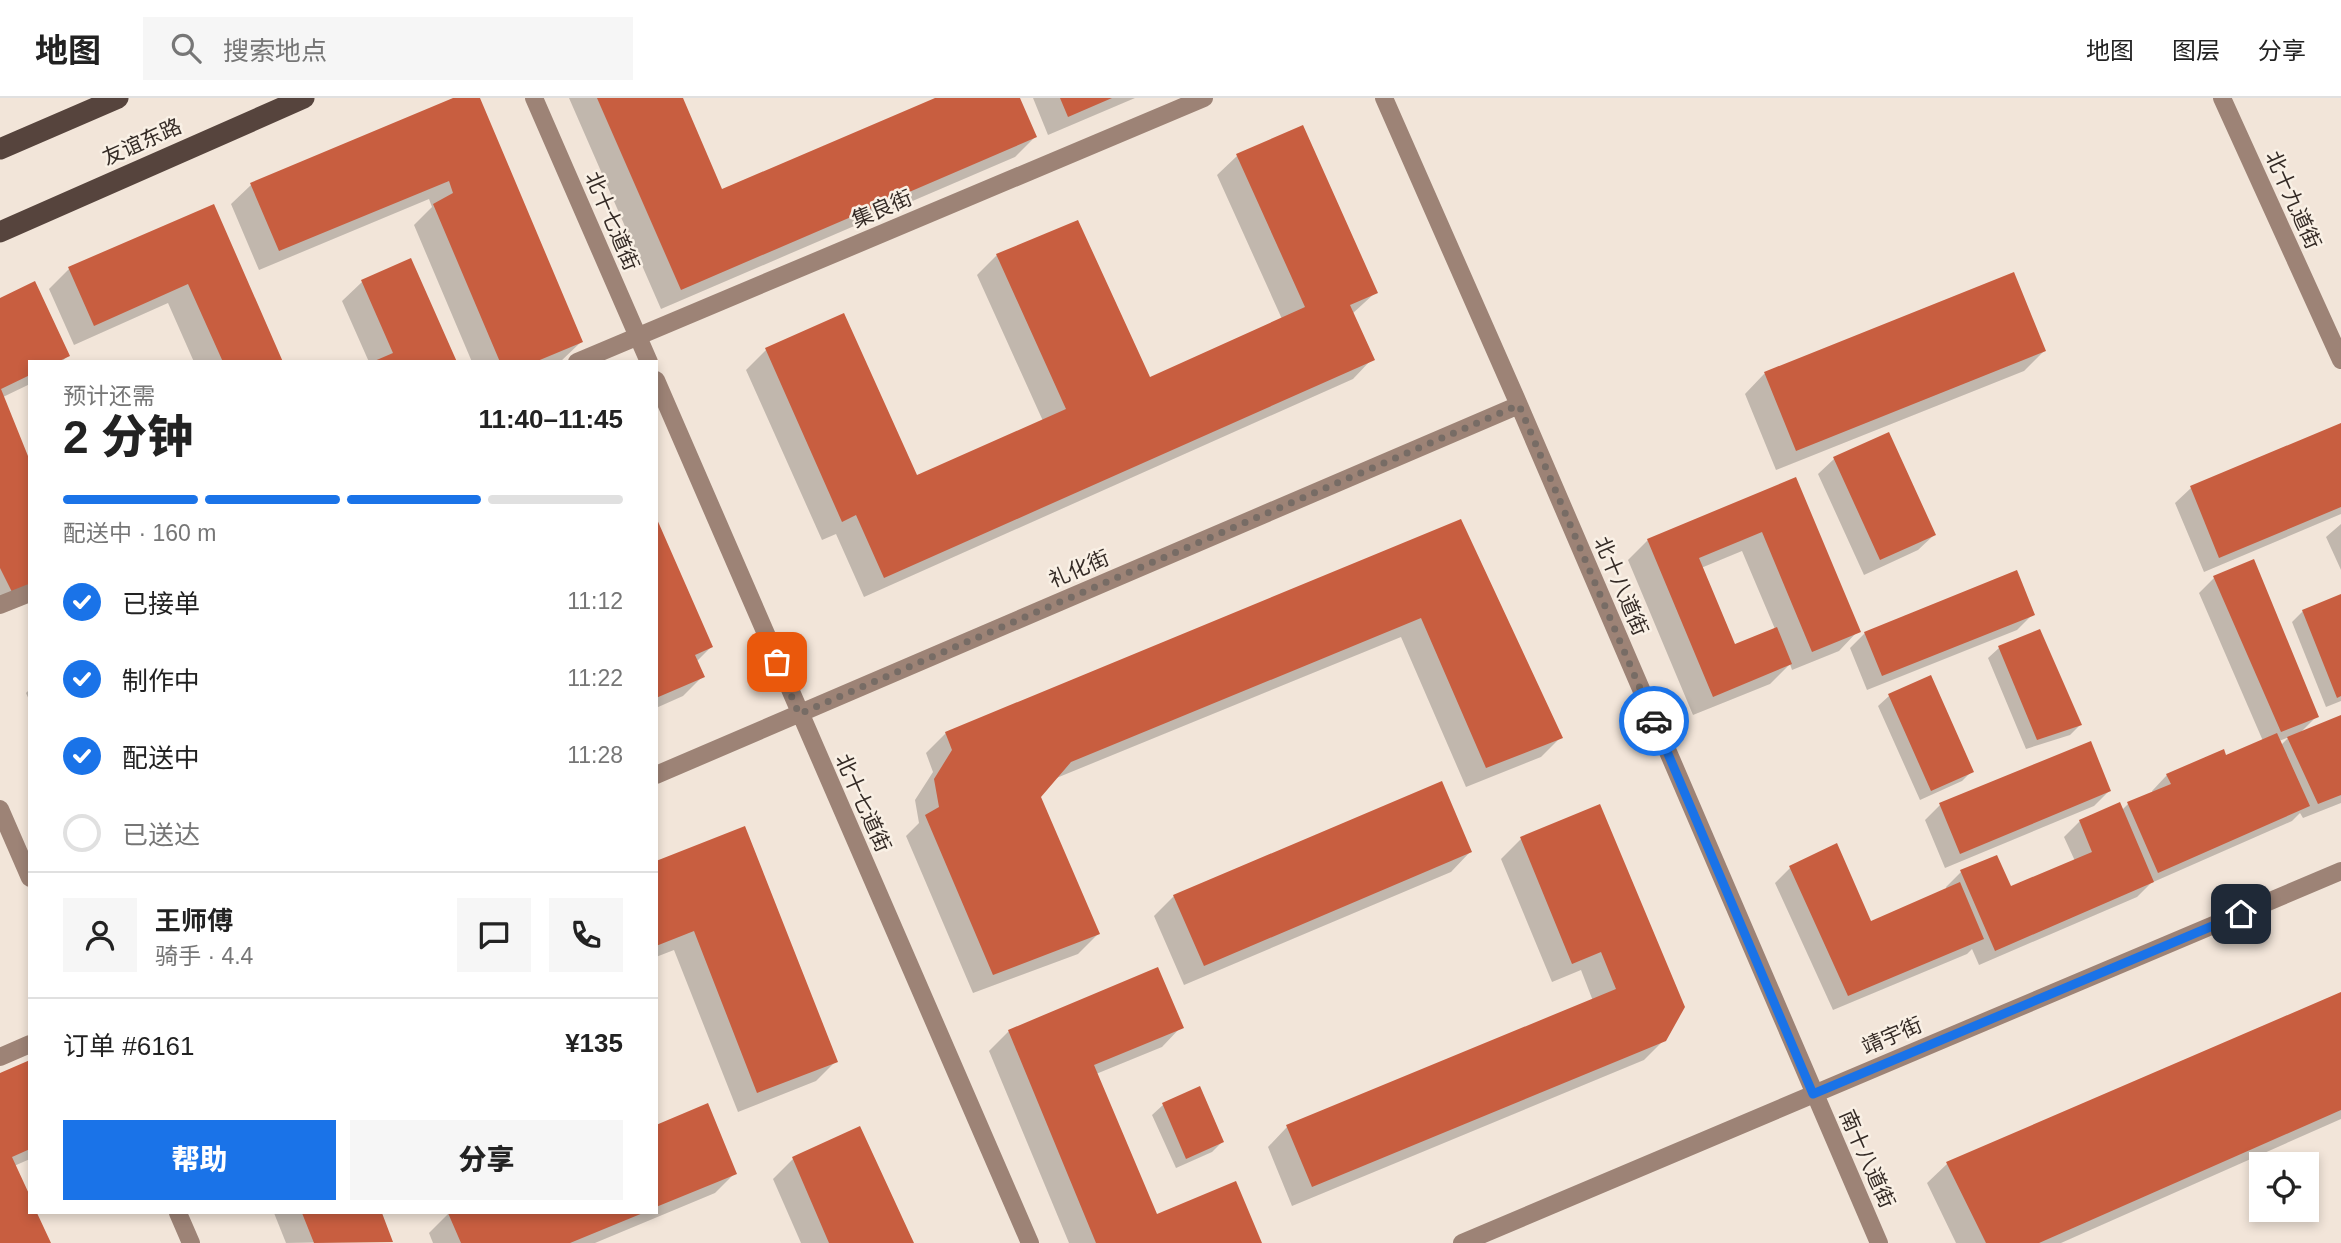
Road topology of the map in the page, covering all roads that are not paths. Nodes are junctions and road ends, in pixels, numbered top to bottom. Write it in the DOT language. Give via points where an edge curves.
graph roads {
  1 [pos="118,98"];
  2 [pos="304,98"];
  3 [pos="534,98"];
  4 [pos="1204,98"];
  5 [pos="1384,98"];
  6 [pos="2222,98"];
  7 [pos="0,149"];
  8 [pos="0,232"];
  9 [pos="638,337"];
  10 [pos="582,360"];
  11 [pos="648,360"];
  12 [pos="2341,360"];
  13 [pos="658,385"];
  14 [pos="1519,405"];
  15 [pos="28,594"];
  16 [pos="0,605"];
  17 [pos="799,714"];
  18 [pos="658,774"];
  19 [pos="0,809"];
  20 [pos="2341,871"];
  21 [pos="28,873"];
  22 [pos="28,1045"];
  23 [pos="0,1057"];
  24 [pos="1813,1094"];
  25 [pos="178,1214"];
  26 [pos="191,1243"];
  27 [pos="1030,1243"];
  28 [pos="1462,1243"];
  29 [pos="1879,1243"];
  1 -- 7 [label="highway"];
  2 -- 8 [label="highway, 友谊东路"];
  3 -- 9 [label="street, 北十七道街"];
  4 -- 9 [label="street, 集良街"];
  5 -- 14 [label="street, 北十八道街"];
  6 -- 12 [label="street, 北十九道街"];
  9 -- 10 [label="street, 集良街"];
  9 -- 11 [label="street, 北十七道街"];
  13 -- 17 [label="street, 北十七道街"];
  14 -- 17 [label="street, 礼化街"];
  14 -- 24 [label="street, 北十八道街"];
  15 -- 16 [label="street"];
  17 -- 18 [label="street, 礼化街"];
  17 -- 27 [label="street, 北十七道街"];
  19 -- 21 [label="street"];
  20 -- 24 [label="street, 靖宇街"];
  22 -- 23 [label="street"];
  24 -- 28 [label="street, 靖宇街"];
  24 -- 29 [label="street, 南十八道街"];
  25 -- 26 [label="street"];
}
